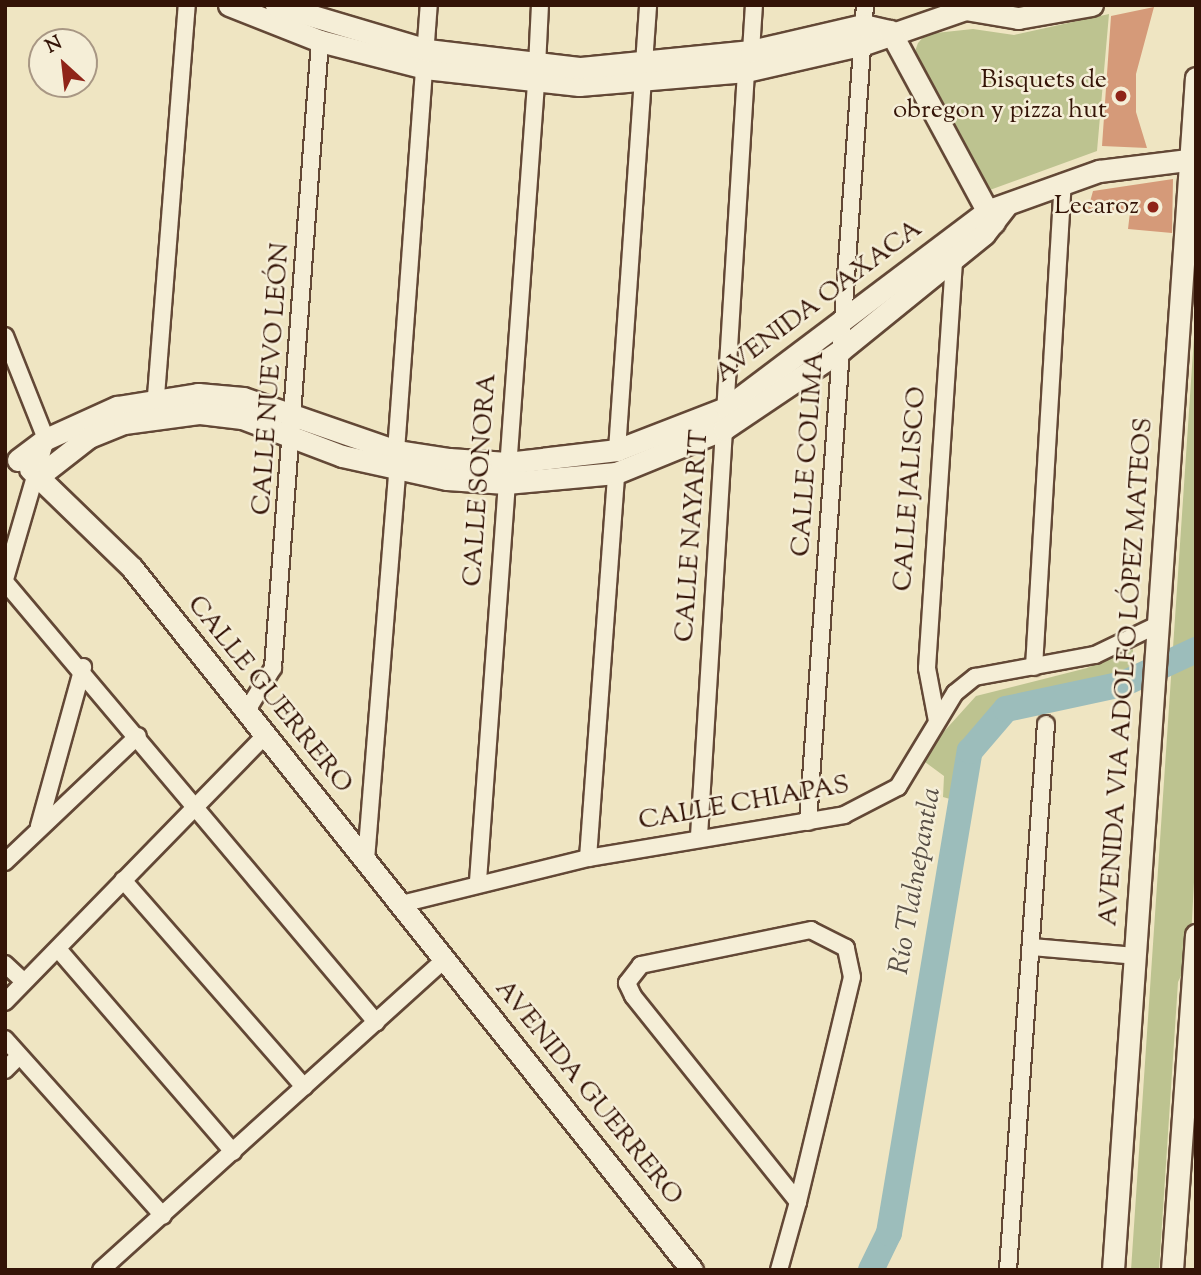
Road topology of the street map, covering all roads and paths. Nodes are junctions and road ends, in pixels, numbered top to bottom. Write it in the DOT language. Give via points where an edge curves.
graph roads {
  1 [pos="187,5"];
  2 [pos="229,5"];
  3 [pos="276,5"];
  4 [pos="429,5"];
  5 [pos="540,5"];
  6 [pos="648,5"];
  7 [pos="754,5"];
  8 [pos="965,7"];
  9 [pos="1085,7"];
  10 [pos="320,23"];
  11 [pos="864,25"];
  12 [pos="890,31"];
  13 [pos="426,59"];
  14 [pos="749,61"];
  15 [pos="642,74"];
  16 [pos="536,75"];
  17 [pos="1196,78"];
  18 [pos="1194,109"];
  19 [pos="1193,159"];
  20 [pos="1063,183"];
  21 [pos="996,213"];
  22 [pos="1191,245"];
  23 [pos="954,258"];
  24 [pos="843,326"];
  25 [pos="5,336"];
  26 [pos="841,350"];
  27 [pos="156,396"];
  28 [pos="725,418"];
  29 [pos="295,425"];
  30 [pos="46,439"];
  31 [pos="617,450"];
  32 [pos="12,456"];
  33 [pos="396,461"];
  34 [pos="506,473"];
  35 [pos="616,473"];
  36 [pos="39,476"];
  37 [pos="5,581"];
  38 [pos="1155,626"];
  39 [pos="83,667"];
  40 [pos="1034,667"];
  41 [pos="246,712"];
  42 [pos="937,722"];
  43 [pos="1046,723"];
  44 [pos="138,736"];
  45 [pos="265,736"];
  46 [pos="191,808"];
  47 [pos="808,822"];
  48 [pos="39,826"];
  49 [pos="699,836"];
  50 [pos="588,858"];
  51 [pos="366,860"];
  52 [pos="5,862"];
  53 [pos="123,880"];
  54 [pos="478,881"];
  55 [pos="401,904"];
  56 [pos="1196,935"];
  57 [pos="1031,947"];
  58 [pos="58,949"];
  59 [pos="1136,956"];
  60 [pos="1195,957"];
  61 [pos="445,959"];
  62 [pos="5,964"];
  63 [pos="24,982"];
  64 [pos="5,1002"];
  65 [pos="376,1022"];
  66 [pos="5,1039"];
  67 [pos="18,1057"];
  68 [pos="5,1070"];
  69 [pos="304,1087"];
  70 [pos="233,1152"];
  71 [pos="798,1202"];
  72 [pos="163,1216"];
  73 [pos="687,1268"];
  74 [pos="101,1270"];
  75 [pos="779,1270"];
  76 [pos="1008,1270"];
  77 [pos="1113,1270"];
  78 [pos="1172,1270"];
  1 -- 27 [label="street"];
  2 -- 10 [label="street"];
  3 -- 10 [label="street"];
  4 -- 13 [label="street"];
  5 -- 16 [label="street, CALLE SONORA"];
  6 -- 15 [label="street"];
  7 -- 14 [label="street, CALLE NAYARIT"];
  8 -- 9 [label="street" via="1018,19"];
  8 -- 12 [label="street"];
  10 -- 13 [label="street"];
  10 -- 29 [label="street, CALLE NUEVO LEÓN"];
  11 -- 12 [label="street"];
  11 -- 14 [label="street"];
  11 -- 24 [label="street, CALLE COLIMA"];
  12 -- 21 [label="street"];
  13 -- 16 [label="street"];
  13 -- 33 [label="street"];
  14 -- 15 [label="street"];
  14 -- 28 [label="street, CALLE NAYARIT"];
  15 -- 16 [label="street"];
  15 -- 31 [label="street"];
  16 -- 34 [label="street, CALLE SONORA"];
  17 -- 18 [label="street, AVENIDA VIA ADOLFO LÓPEZ MATEOS"];
  18 -- 19 [label="street, AVENIDA VIA ADOLFO LÓPEZ MATEOS"];
  19 -- 20 [label="street, AVENIDA OAXACA"];
  19 -- 22 [label="street, AVENIDA VIA ADOLFO LÓPEZ MATEOS"];
  20 -- 21 [label="street, AVENIDA OAXACA"];
  20 -- 40 [label="street"];
  21 -- 23 [label="street, AVENIDA OAXACA"];
  21 -- 24 [label="street, AVENIDA OAXACA"];
  22 -- 38 [label="street, AVENIDA VIA ADOLFO LÓPEZ MATEOS"];
  23 -- 26 [label="street, AVENIDA OAXACA"];
  23 -- 42 [label="street, CALLE JALISCO" via="927,668"];
  24 -- 26 [label="street, CALLE COLIMA"];
  24 -- 28 [label="street, AVENIDA OAXACA"];
  25 -- 30 [label="street"];
  26 -- 28 [label="street, AVENIDA OAXACA"];
  26 -- 47 [label="street, CALLE COLIMA"];
  27 -- 29 [label="street, AVENIDA OAXACA" via="243,398"];
  27 -- 30 [label="street, AVENIDA OAXACA"];
  28 -- 31 [label="street, AVENIDA OAXACA"];
  28 -- 35 [label="street, AVENIDA OAXACA"];
  28 -- 49 [label="street, CALLE NAYARIT"];
  29 -- 33 [label="street, AVENIDA OAXACA"];
  29 -- 36 [label="street, AVENIDA OAXACA" via="242,418 156,416 89,437"];
  29 -- 41 [label="street, CALLE NUEVO LEÓN" via="273,668"];
  30 -- 32 [label="street, AVENIDA OAXACA"];
  30 -- 36 [label="street"];
  31 -- 34 [label="street, AVENIDA OAXACA"];
  32 -- 36 [label="street, CALLE GUERRERO"];
  33 -- 34 [label="street, AVENIDA OAXACA"];
  33 -- 51 [label="street"];
  34 -- 35 [label="street, AVENIDA OAXACA"];
  34 -- 54 [label="street, CALLE SONORA"];
  35 -- 50 [label="street"];
  36 -- 37 [label="street"];
  36 -- 41 [label="street, CALLE GUERRERO" via="132,568"];
  37 -- 39 [label="street"];
  38 -- 40 [label="street, CALLE CHIAPAS" via="1095,655"];
  38 -- 59 [label="street, AVENIDA VIA ADOLFO LÓPEZ MATEOS"];
  39 -- 44 [label="street"];
  39 -- 48 [label="street"];
  40 -- 42 [label="street, CALLE CHIAPAS" via="975,677"];
  41 -- 45 [label="street, CALLE GUERRERO"];
  42 -- 47 [label="street, CALLE CHIAPAS" via="898,787 844,816"];
  43 -- 57 [label="street"];
  44 -- 46 [label="street"];
  44 -- 48 [label="street"];
  45 -- 46 [label="street"];
  45 -- 51 [label="street, CALLE GUERRERO"];
  46 -- 53 [label="street"];
  46 -- 65 [label="street"];
  47 -- 49 [label="street, CALLE CHIAPAS"];
  48 -- 52 [label="street"];
  49 -- 50 [label="street, CALLE CHIAPAS"];
  50 -- 54 [label="street, CALLE CHIAPAS"];
  51 -- 55 [label="street, CALLE GUERRERO"];
  53 -- 58 [label="street"];
  53 -- 69 [label="street"];
  54 -- 55 [label="street, CALLE CHIAPAS"];
  55 -- 61 [label="street, CALLE GUERRERO"];
  56 -- 60 [label="street"];
  57 -- 59 [label="street"];
  57 -- 76 [label="street"];
  58 -- 63 [label="street"];
  58 -- 70 [label="street"];
  59 -- 77 [label="street, AVENIDA VIA ADOLFO LÓPEZ MATEOS"];
  60 -- 78 [label="street"];
  61 -- 65 [label="street"];
  61 -- 73 [label="street, AVENIDA GUERRERO"];
  62 -- 63 [label="street"];
  63 -- 64 [label="street"];
  65 -- 69 [label="street"];
  66 -- 67 [label="street"];
  67 -- 68 [label="street"];
  67 -- 72 [label="street"];
  69 -- 70 [label="street"];
  70 -- 72 [label="street"];
  71 -- 71 [label="street" via="852,977 846,948 811,930 641,965 628,983 633,996"];
  71 -- 75 [label="street"];
  72 -- 74 [label="street"];
}
